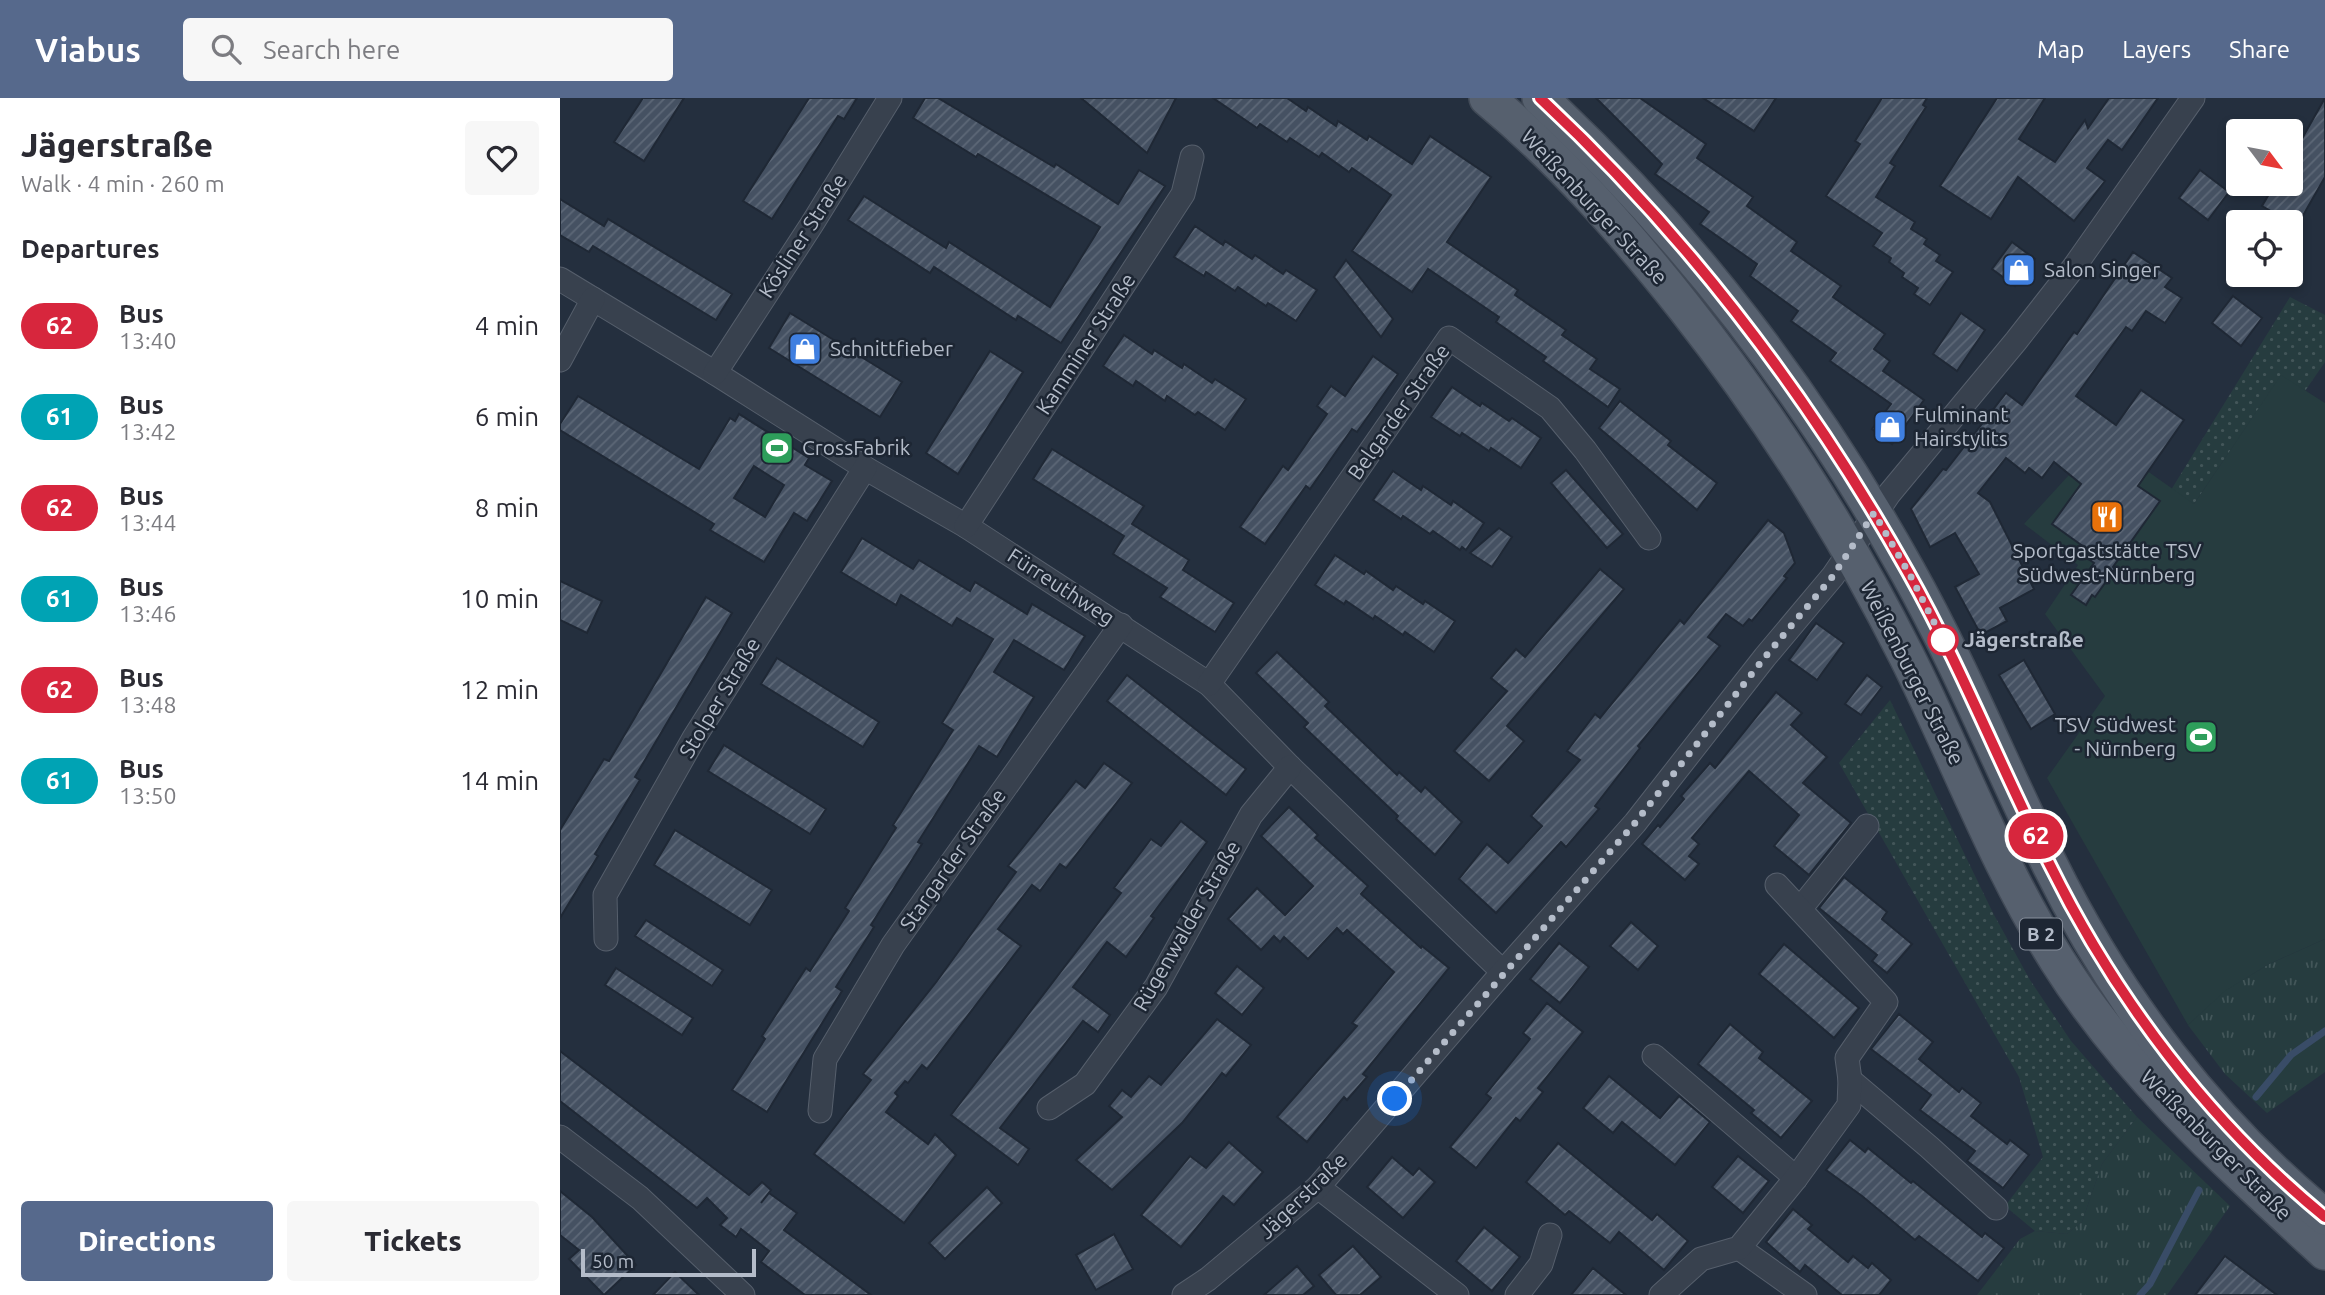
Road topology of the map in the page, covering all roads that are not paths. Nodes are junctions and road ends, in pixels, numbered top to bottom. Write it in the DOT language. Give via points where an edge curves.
graph roads {
  1 [pos="890,98"];
  2 [pos="1487,98"];
  3 [pos="1540,98"];
  4 [pos="2193,98"];
  5 [pos="1192,157"];
  6 [pos="560,279"];
  7 [pos="593,299"];
  8 [pos="560,360"];
  9 [pos="715,373"];
  10 [pos="865,468"];
  11 [pos="1874,513"];
  12 [pos="966,526"];
  13 [pos="1649,538"];
  14 [pos="1850,552"];
  15 [pos="1121,625"];
  16 [pos="1209,684"];
  17 [pos="1290,767"];
  18 [pos="1867,826"];
  19 [pos="1777,885"];
  20 [pos="1800,909"];
  21 [pos="606,939"];
  22 [pos="1503,972"];
  23 [pos="1654,1056"];
  24 [pos="1850,1080"];
  25 [pos="1049,1108"];
  26 [pos="820,1111"];
  27 [pos="560,1137"];
  28 [pos="1796,1178"];
  29 [pos="1318,1187"];
  30 [pos="1996,1208"];
  31 [pos="2325,1217"];
  32 [pos="1550,1235"];
  33 [pos="1739,1248"];
  34 [pos="2325,1252"];
  35 [pos="743,1295"];
  36 [pos="1184,1295"];
  37 [pos="1457,1295"];
  38 [pos="1517,1295"];
  39 [pos="1661,1295"];
  40 [pos="1805,1295"];
  1 -- 9 [label="street, Kösliner Straße"];
  2 -- 14 [label="main road, Weißenburger Straße / B 2" via="1579,184 1672,292 1763,415"];
  3 -- 11 [label="main road, Weißenburger Straße / B 2" via="1642,202 1722,295 1791,385"];
  4 -- 11 [label="street, Jägerstraße" via="2074,267"];
  5 -- 12 [label="street, Kamminer Straße" via="1183,194"];
  6 -- 7 [label="street, Fürreuthweg"];
  7 -- 8 [label="street"];
  7 -- 9 [label="street, Fürreuthweg"];
  9 -- 10 [label="street, Fürreuthweg"];
  10 -- 12 [label="street, Fürreuthweg"];
  10 -- 21 [label="street, Stolper Straße" via="694,738 605,895"];
  11 -- 14 [label="street, Jägerstraße"];
  11 -- 31 [label="main road, Weißenburger Straße / B 2" via="1941,636 2050,866 2113,975 2211,1106 2259,1158"];
  12 -- 15 [label="street, Fürreuthweg"];
  13 -- 16 [label="street, Belgarder Straße" via="1550,408 1449,338"];
  14 -- 22 [label="street, Jägerstraße" via="1635,823"];
  14 -- 34 [label="main road, Weißenburger Straße / B 2" via="1908,659 2018,891 2075,988 2171,1105"];
  15 -- 16 [label="street, Fürreuthweg"];
  15 -- 26 [label="street, Stargarder Straße" via="893,946 825,1059"];
  16 -- 17 [label="street, Fürreuthweg"];
  17 -- 22 [label="street, Fürreuthweg"];
  17 -- 25 [label="street, Rügenwalder Straße" via="1251,815 1156,987 1085,1084"];
  18 -- 20 [label="street"];
  19 -- 20 [label="street"];
  20 -- 24 [label="street" via="1886,1002 1847,1058"];
  22 -- 29 [label="street, Jägerstraße"];
  23 -- 28 [label="street"];
  24 -- 28 [label="street" via="1849,1105"];
  24 -- 30 [label="street"];
  27 -- 35 [label="street" via="640,1198"];
  28 -- 33 [label="street"];
  29 -- 36 [label="street, Jägerstraße"];
  29 -- 37 [label="street"];
  32 -- 38 [label="street" via="1541,1264"];
  33 -- 39 [label="street" via="1701,1259"];
  33 -- 40 [label="street"];
}
